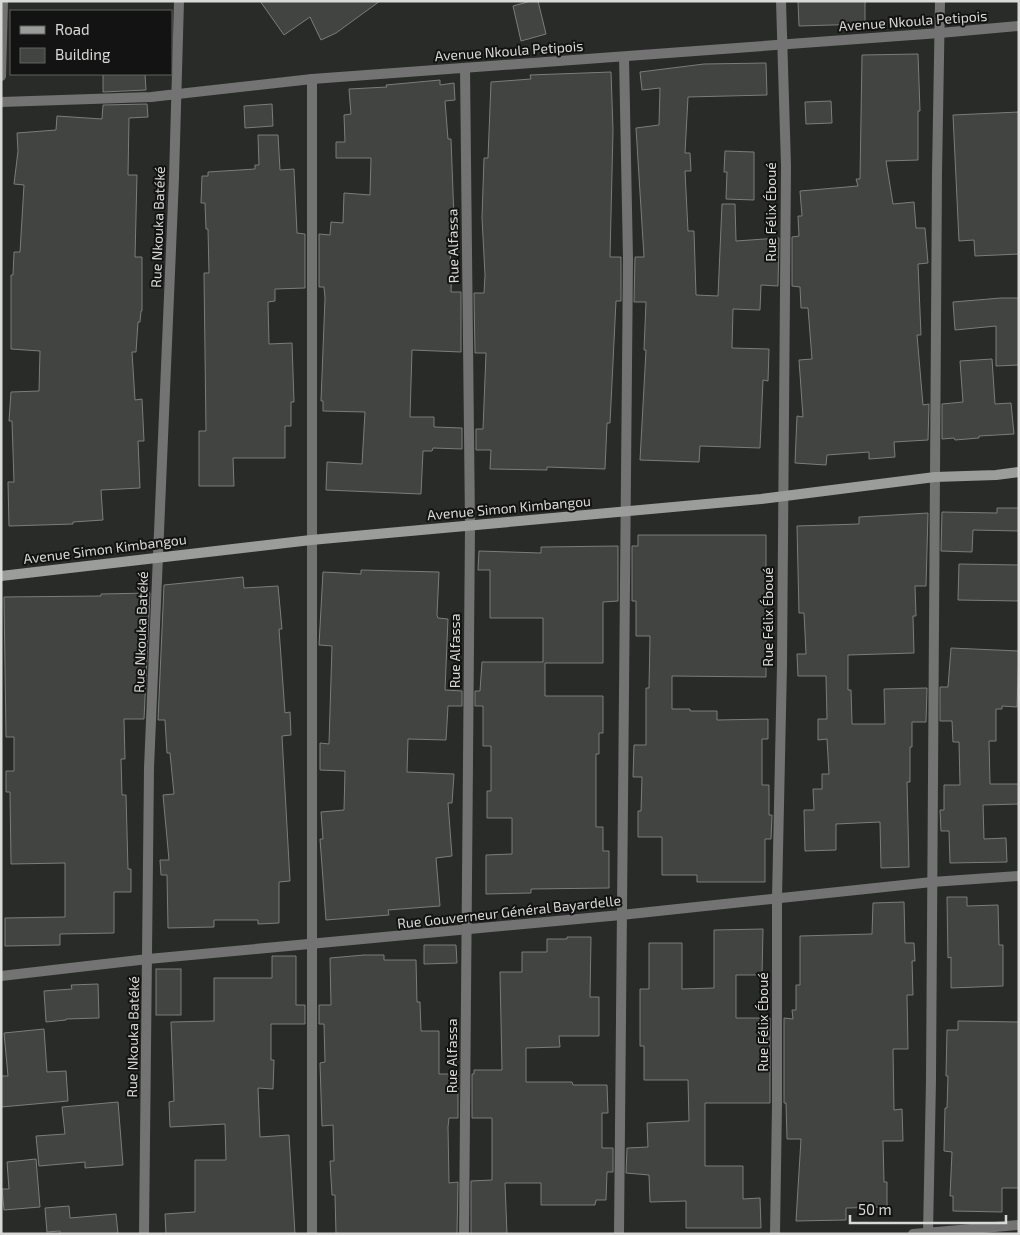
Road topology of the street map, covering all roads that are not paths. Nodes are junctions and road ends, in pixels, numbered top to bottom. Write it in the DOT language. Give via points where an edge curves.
graph roads {
  1 [pos="3,1"];
  2 [pos="179,1"];
  3 [pos="781,1"];
  4 [pos="940,1"];
  5 [pos="1019,26"];
  6 [pos="940,33"];
  7 [pos="782,44"];
  8 [pos="624,57"];
  9 [pos="465,68"];
  10 [pos="1,76"];
  11 [pos="312,79"];
  12 [pos="176,94"];
  13 [pos="1,102"];
  14 [pos="1019,472"];
  15 [pos="935,477"];
  16 [pos="782,497"];
  17 [pos="625,510"];
  18 [pos="470,525"];
  19 [pos="312,540"];
  20 [pos="158,557"];
  21 [pos="1,576"];
  22 [pos="1019,876"];
  23 [pos="932,882"];
  24 [pos="777,898"];
  25 [pos="621,915"];
  26 [pos="467,931"];
  27 [pos="311,944"];
  28 [pos="148,959"];
  29 [pos="1,976"];
  30 [pos="1019,1225"];
  31 [pos="928,1233"];
  32 [pos="144,1234"];
  33 [pos="312,1234"];
  34 [pos="464,1234"];
  35 [pos="619,1234"];
  36 [pos="775,1234"];
  37 [pos="913,1234"];
  1 -- 10 [label="street"];
  2 -- 12 [label="street, Rue Nkouka Batéké"];
  3 -- 7 [label="street, Rue Félix Éboué"];
  4 -- 6 [label="street"];
  5 -- 6 [label="street, Avenue Nkoula Petipois"];
  6 -- 7 [label="street, Avenue Nkoula Petipois"];
  6 -- 15 [label="street"];
  7 -- 8 [label="street, Avenue Nkoula Petipois"];
  7 -- 16 [label="street, Rue Félix Éboué" via="786,166"];
  8 -- 9 [label="street, Avenue Nkoula Petipois"];
  8 -- 17 [label="street" via="628,259"];
  9 -- 11 [label="street, Avenue Nkoula Petipois"];
  9 -- 18 [label="street, Rue Alfassa"];
  11 -- 12 [label="street, Avenue Nkoula Petipois"];
  11 -- 19 [label="street"];
  12 -- 13 [label="street, Avenue Nkoula Petipois"];
  12 -- 20 [label="street, Rue Nkouka Batéké"];
  14 -- 15 [label="street, Avenue Simon Kimbangou"];
  15 -- 16 [label="street, Avenue Simon Kimbangou"];
  15 -- 23 [label="street"];
  16 -- 17 [label="street, Avenue Simon Kimbangou"];
  16 -- 24 [label="street, Rue Félix Éboué"];
  17 -- 18 [label="street, Avenue Simon Kimbangou"];
  17 -- 25 [label="street"];
  18 -- 19 [label="street, Avenue Simon Kimbangou"];
  18 -- 26 [label="street, Rue Alfassa"];
  19 -- 20 [label="street, Avenue Simon Kimbangou"];
  19 -- 27 [label="street"];
  20 -- 21 [label="street, Avenue Simon Kimbangou"];
  20 -- 28 [label="street, Rue Nkouka Batéké" via="149,768"];
  22 -- 23 [label="street, Rue Gouverneur Général Bayardelle"];
  23 -- 24 [label="street, Rue Gouverneur Général Bayardelle"];
  23 -- 31 [label="street"];
  24 -- 25 [label="street, Rue Gouverneur Général Bayardelle"];
  24 -- 36 [label="street, Rue Félix Éboué"];
  25 -- 26 [label="street, Rue Gouverneur Général Bayardelle"];
  25 -- 35 [label="street"];
  26 -- 27 [label="street, Rue Gouverneur Général Bayardelle"];
  26 -- 34 [label="street, Rue Alfassa"];
  27 -- 28 [label="street, Rue Gouverneur Général Bayardelle"];
  27 -- 33 [label="street"];
  28 -- 29 [label="street, Rue Gouverneur Général Bayardelle"];
  28 -- 32 [label="street, Rue Nkouka Batéké"];
  30 -- 31 [label="street"];
  31 -- 37 [label="street"];
}
